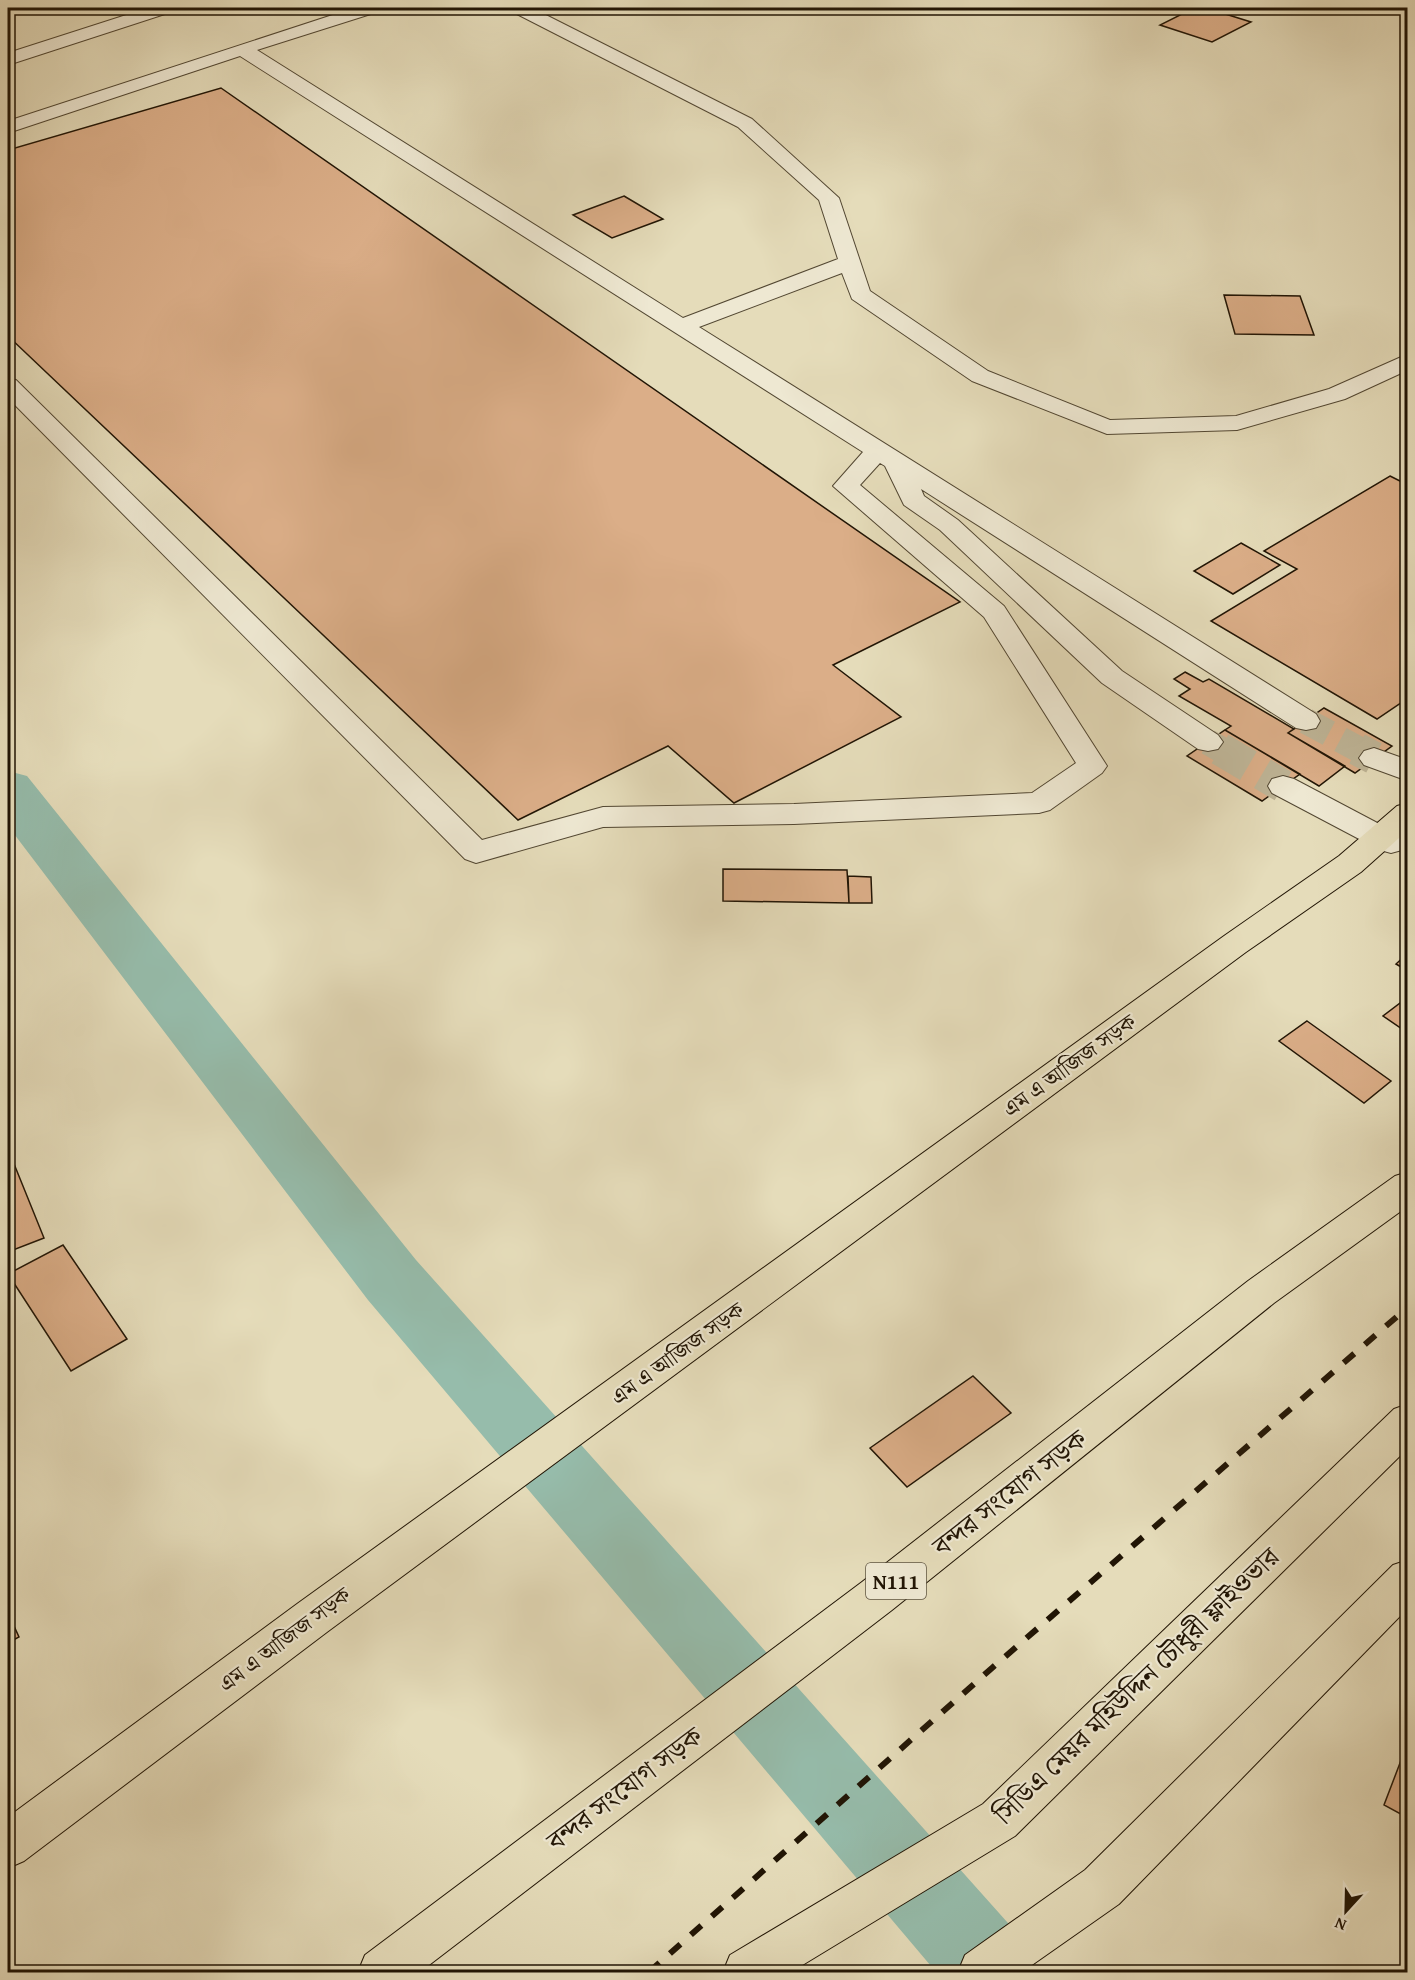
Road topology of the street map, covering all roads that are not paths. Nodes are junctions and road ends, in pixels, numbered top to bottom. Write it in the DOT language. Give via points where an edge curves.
graph roads {
  1 [pos="165,8"];
  2 [pos="371,8"];
  3 [pos="519,8"];
  4 [pos="242,49"];
  5 [pos="8,59"];
  6 [pos="8,127"];
  7 [pos="850,262"];
  8 [pos="682,326"];
  9 [pos="1407,361"];
  10 [pos="8,385"];
  11 [pos="887,455"];
  12 [pos="1306,721"];
  13 [pos="1208,742"];
  14 [pos="1374,758"];
  15 [pos="1407,771"];
  16 [pos="1283,786"];
  17 [pos="1407,813"];
  18 [pos="1393,838"];
  19 [pos="1407,1186"];
  20 [pos="1407,1421"];
  21 [pos="1407,1579"];
  22 [pos="8,1845"];
  23 [pos="382,1972"];
  24 [pos="747,1972"];
  25 [pos="982,1972"];
  1 -- 5 [label="lane"];
  2 -- 4 [label="lane"];
  3 -- 7 [label="lane" via="745,123 829,198"];
  4 -- 6 [label="lane"];
  4 -- 8 [label="lane"];
  7 -- 8 [label="lane"];
  7 -- 9 [label="lane" via="860,294 980,376 1107,427 1237,423 1337,394"];
  8 -- 11 [label="lane"];
  10 -- 11 [label="lane" via="476,852 603,817 794,814 1039,803 1092,766 994,612 846,486"];
  11 -- 12 [label="lane"];
  11 -- 13 [label="lane" via="913,500 949,525 1112,677"];
  14 -- 15 [label="lane"];
  16 -- 18 [label="lane"];
  17 -- 18 [label="main road, এম এ আজিজ সড়ক"];
  18 -- 22 [label="main road, এম এ আজিজ সড়ক" via="1234,944"];
  19 -- 23 [label="main road, বন্দর সংযোগ সড়ক / N111" via="1261,1292 878,1596"];
  20 -- 24 [label="main road, সিডিএ মেয়র মহিউদ্দিন চৌধুরী ফ্লাইওভার" via="999,1820"];
  21 -- 25 [label="main road" via="1102,1887"];
}
